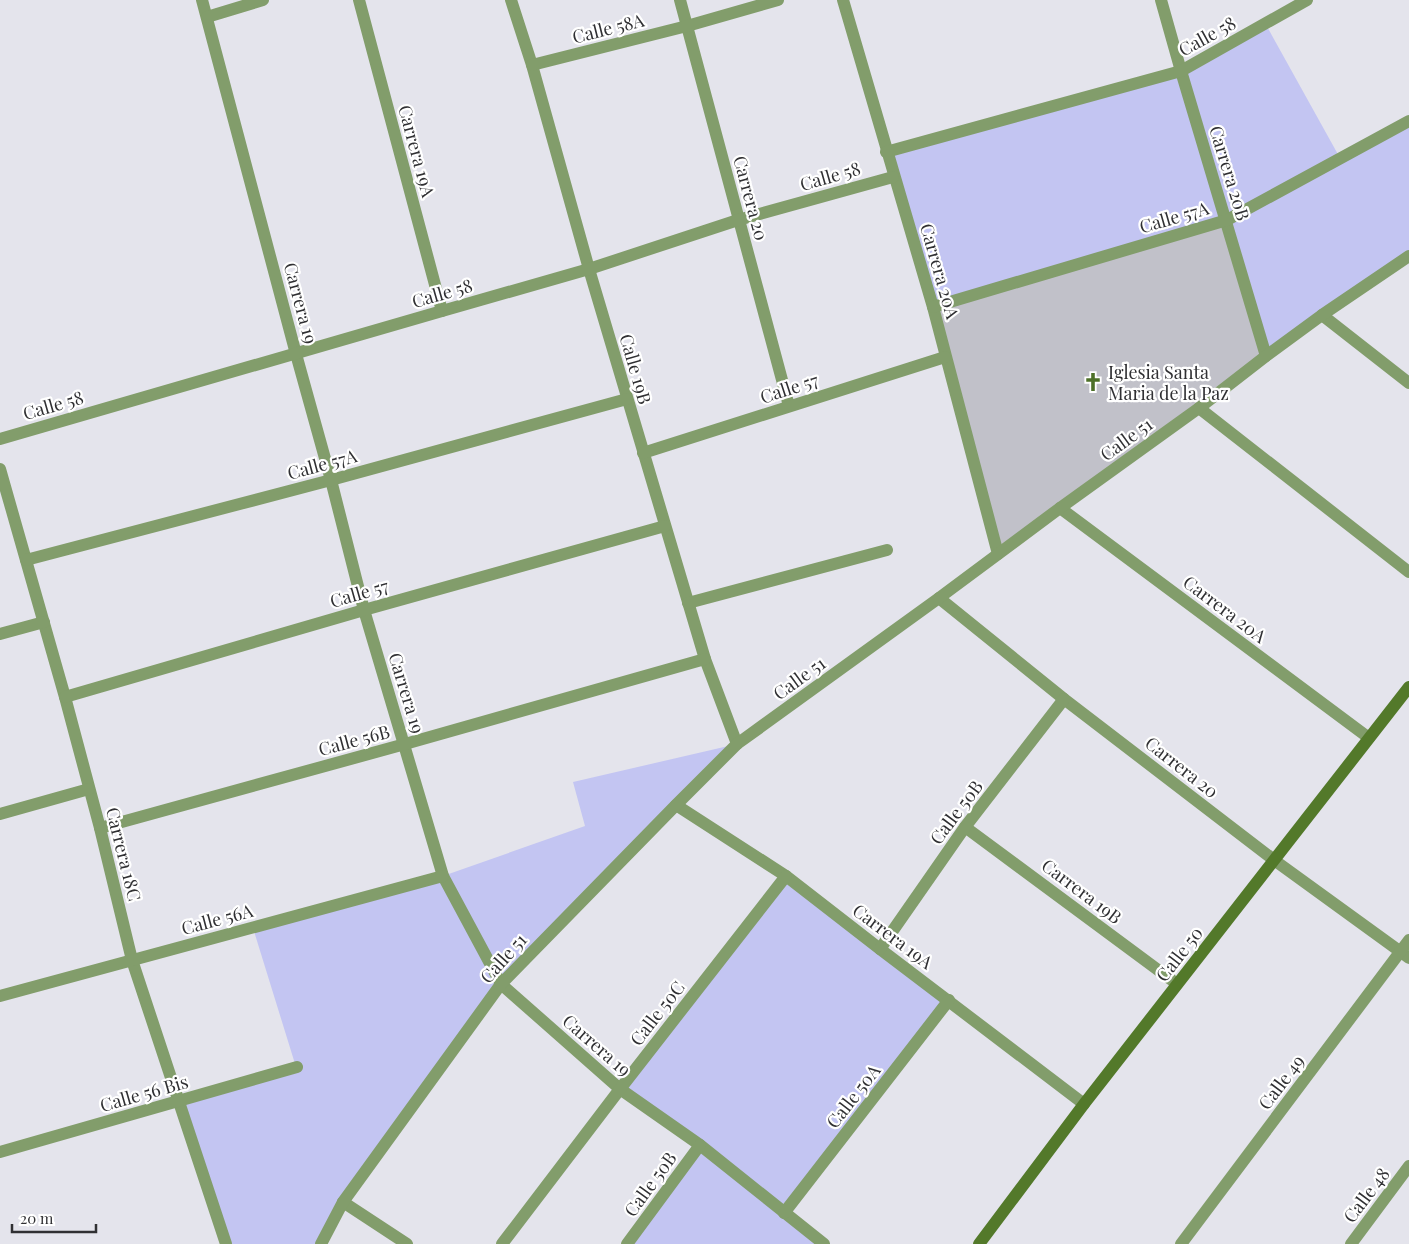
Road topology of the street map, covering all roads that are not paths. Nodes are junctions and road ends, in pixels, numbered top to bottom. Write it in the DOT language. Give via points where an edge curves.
graph roads {
  1 [pos="202,0"];
  2 [pos="263,0"];
  3 [pos="359,0"];
  4 [pos="512,0"];
  5 [pos="680,0"];
  6 [pos="778,0"];
  7 [pos="843,0"];
  8 [pos="1161,0"];
  9 [pos="1307,0"];
  10 [pos="207,17"];
  11 [pos="687,26"];
  12 [pos="532,65"];
  13 [pos="1180,71"];
  14 [pos="1409,121"];
  15 [pos="886,152"];
  16 [pos="894,177"];
  17 [pos="738,220"];
  18 [pos="1227,220"];
  19 [pos="1409,256"];
  20 [pos="589,270"];
  21 [pos="932,307"];
  22 [pos="442,311"];
  23 [pos="1322,314"];
  24 [pos="296,354"];
  25 [pos="1266,356"];
  26 [pos="945,357"];
  27 [pos="1409,383"];
  28 [pos="627,399"];
  29 [pos="789,406"];
  30 [pos="1199,408"];
  31 [pos="0,439"];
  32 [pos="643,453"];
  33 [pos="0,470"];
  34 [pos="331,480"];
  35 [pos="1060,508"];
  36 [pos="664,526"];
  37 [pos="887,550"];
  38 [pos="998,554"];
  39 [pos="26,560"];
  40 [pos="1409,572"];
  41 [pos="939,598"];
  42 [pos="688,603"];
  43 [pos="364,610"];
  44 [pos="44,622"];
  45 [pos="0,634"];
  46 [pos="705,659"];
  47 [pos="1409,687"];
  48 [pos="65,697"];
  49 [pos="1064,699"];
  50 [pos="1369,738"];
  51 [pos="405,744"];
  52 [pos="737,744"];
  53 [pos="89,789"];
  54 [pos="676,805"];
  55 [pos="0,814"];
  56 [pos="965,827"];
  57 [pos="100,828"];
  58 [pos="1274,860"];
  59 [pos="443,876"];
  60 [pos="786,876"];
  61 [pos="1409,940"];
  62 [pos="880,949"];
  63 [pos="1405,955"];
  64 [pos="132,960"];
  65 [pos="501,984"];
  66 [pos="1177,984"];
  67 [pos="0,996"];
  68 [pos="949,1000"];
  69 [pos="297,1067"];
  70 [pos="620,1089"];
  71 [pos="179,1101"];
  72 [pos="1084,1104"];
  73 [pos="700,1145"];
  74 [pos="0,1152"];
  75 [pos="1409,1166"];
  76 [pos="343,1202"];
  77 [pos="784,1213"];
  78 [pos="226,1244"];
  79 [pos="321,1244"];
  80 [pos="407,1244"];
  81 [pos="502,1244"];
  82 [pos="627,1244"];
  83 [pos="824,1244"];
  84 [pos="979,1244"];
  85 [pos="1181,1244"];
  86 [pos="1351,1244"];
  1 -- 10 [label="street, Carrera 19"];
  2 -- 10 [label="street"];
  3 -- 22 [label="street, Carrera 19A"];
  4 -- 12 [label="street, Calle 19B"];
  5 -- 11 [label="street, Carrera 20"];
  6 -- 11 [label="street, Calle 58A"];
  7 -- 15 [label="street, Carrera 20A"];
  8 -- 13 [label="street, Carrera 20B"];
  9 -- 13 [label="street, Calle 58"];
  10 -- 24 [label="street, Carrera 19"];
  11 -- 12 [label="street, Calle 58A"];
  11 -- 17 [label="street, Carrera 20"];
  12 -- 20 [label="street, Calle 19B"];
  13 -- 15 [label="street, Calle 58"];
  13 -- 18 [label="street, Carrera 20B"];
  14 -- 18 [label="street, Calle 57A"];
  15 -- 16 [label="street, Carrera 20A"];
  16 -- 17 [label="street, Calle 58"];
  16 -- 21 [label="street, Carrera 20A"];
  17 -- 20 [label="street, Calle 58"];
  17 -- 29 [label="street, Carrera 20"];
  18 -- 21 [label="street, Calle 57A"];
  18 -- 25 [label="street, Carrera 20B"];
  19 -- 23 [label="street, Calle 51"];
  20 -- 22 [label="street, Calle 58"];
  20 -- 28 [label="street, Calle 19B"];
  21 -- 26 [label="street, Carrera 20A"];
  22 -- 24 [label="street, Calle 58"];
  23 -- 25 [label="street, Calle 51"];
  23 -- 27 [label="street"];
  24 -- 31 [label="street, Calle 58"];
  24 -- 34 [label="street, Carrera 19"];
  25 -- 30 [label="street, Calle 51"];
  26 -- 29 [label="street, Calle 57"];
  26 -- 38 [label="street, Carrera 20A"];
  28 -- 32 [label="street, Calle 19B"];
  28 -- 34 [label="street, Calle 57A"];
  29 -- 32 [label="street, Calle 57"];
  30 -- 35 [label="street, Calle 51"];
  30 -- 40 [label="street"];
  32 -- 36 [label="street, Calle 19B"];
  33 -- 39 [label="street, Carrera 18C"];
  34 -- 39 [label="street, Calle 57A"];
  34 -- 43 [label="street, Carrera 19"];
  35 -- 38 [label="street, Calle 51"];
  35 -- 50 [label="street, Carrera 20A"];
  36 -- 42 [label="street, Calle 19B"];
  36 -- 43 [label="street, Calle 57"];
  37 -- 42 [label="street"];
  38 -- 41 [label="street, Calle 51"];
  39 -- 44 [label="street, Carrera 18C"];
  41 -- 49 [label="street, Carrera 20"];
  41 -- 52 [label="street, Calle 51"];
  42 -- 46 [label="street, Calle 19B"];
  43 -- 48 [label="street, Calle 57"];
  43 -- 51 [label="street, Carrera 19"];
  44 -- 45 [label="street"];
  44 -- 48 [label="street, Carrera 18C"];
  46 -- 51 [label="street, Calle 56B"];
  46 -- 52 [label="street, Calle 19B"];
  47 -- 50 [label="street, Calle 50"];
  48 -- 53 [label="street, Carrera 18C"];
  49 -- 56 [label="street, Calle 50B"];
  49 -- 58 [label="street, Carrera 20"];
  50 -- 58 [label="street, Calle 50"];
  51 -- 57 [label="street, Calle 56B"];
  51 -- 59 [label="street, Carrera 19"];
  52 -- 54 [label="street, Calle 51"];
  53 -- 55 [label="street"];
  53 -- 57 [label="street, Carrera 18C"];
  54 -- 60 [label="street, Carrera 19A"];
  54 -- 65 [label="street, Calle 51"];
  56 -- 62 [label="street, Calle 50B"];
  56 -- 66 [label="street, Carrera 19B"];
  57 -- 64 [label="street, Carrera 18C"];
  58 -- 63 [label="street, Carrera 20"];
  58 -- 66 [label="street, Calle 50"];
  59 -- 64 [label="street, Calle 56A"];
  59 -- 65 [label="street, Carrera 19"];
  60 -- 62 [label="street, Carrera 19A"];
  60 -- 70 [label="street, Calle 50C"];
  61 -- 63 [label="street, Calle 49"];
  62 -- 68 [label="street, Carrera 19A"];
  63 -- 85 [label="street, Calle 49"];
  64 -- 67 [label="street, Calle 56A"];
  64 -- 71 [label="street, Carrera 18C"];
  65 -- 70 [label="street, Carrera 19"];
  65 -- 76 [label="street, Calle 51"];
  66 -- 72 [label="street, Calle 50"];
  68 -- 72 [label="street, Carrera 19A"];
  68 -- 77 [label="street, Calle 50A"];
  69 -- 71 [label="street, Calle 56 Bis"];
  70 -- 73 [label="street, Carrera 19"];
  70 -- 81 [label="street, Calle 50C"];
  71 -- 74 [label="street, Calle 56 Bis"];
  71 -- 78 [label="street, Carrera 18C"];
  72 -- 84 [label="street, Calle 50"];
  73 -- 77 [label="street, Carrera 19"];
  73 -- 82 [label="street, Calle 50B"];
  75 -- 86 [label="street, Calle 48"];
  76 -- 79 [label="street, Calle 51"];
  76 -- 80 [label="street"];
  77 -- 83 [label="street, Carrera 19"];
}
